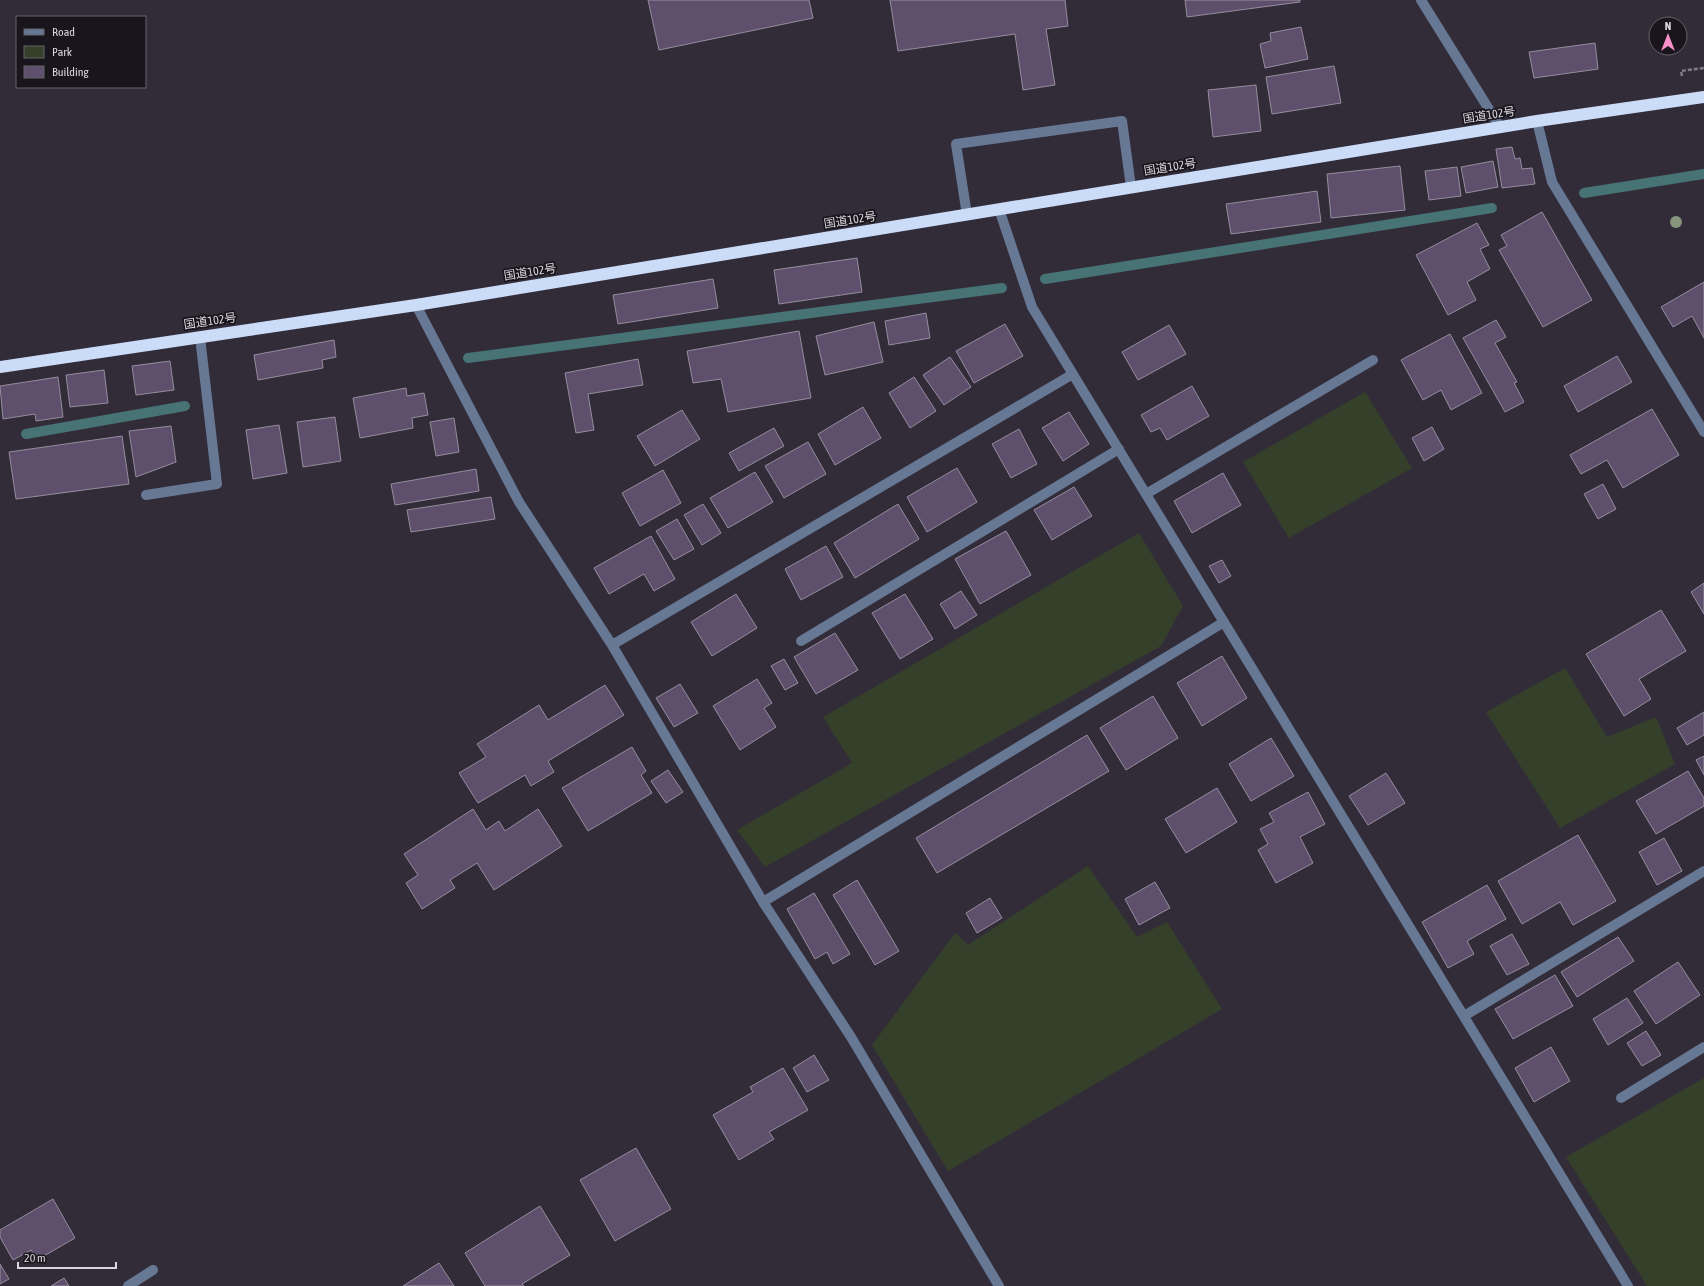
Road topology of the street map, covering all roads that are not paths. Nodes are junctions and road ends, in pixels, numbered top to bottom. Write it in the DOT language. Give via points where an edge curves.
graph roads {
  1 [pos="1421,0"];
  2 [pos="1704,97"];
  3 [pos="1536,122"];
  4 [pos="1500,128"];
  5 [pos="1131,187"];
  6 [pos="999,209"];
  7 [pos="967,215"];
  8 [pos="416,305"];
  9 [pos="200,337"];
  10 [pos="1373,360"];
  11 [pos="0,367"];
  12 [pos="1073,374"];
  13 [pos="1704,432"];
  14 [pos="1118,449"];
  15 [pos="1146,494"];
  16 [pos="146,495"];
  17 [pos="1224,622"];
  18 [pos="801,641"];
  19 [pos="612,645"];
  20 [pos="1704,872"];
  21 [pos="763,902"];
  22 [pos="1464,1016"];
  23 [pos="1704,1047"];
  24 [pos="1621,1098"];
  25 [pos="153,1270"];
  26 [pos="128,1286"];
  27 [pos="999,1286"];
  28 [pos="1628,1286"];
  1 -- 4 [label="street"];
  2 -- 3 [label="highway, 国道102号"];
  3 -- 4 [label="highway, 国道102号"];
  3 -- 13 [label="street" via="1552,182"];
  4 -- 5 [label="highway, 国道102号"];
  5 -- 6 [label="highway, 国道102号"];
  5 -- 7 [label="street" via="1122,121 956,144"];
  6 -- 7 [label="highway, 国道102号"];
  6 -- 12 [label="street" via="1032,307"];
  7 -- 8 [label="highway, 国道102号"];
  8 -- 9 [label="highway, 国道102号"];
  8 -- 19 [label="street" via="519,502"];
  9 -- 11 [label="highway, 国道102号"];
  9 -- 16 [label="street" via="216,484"];
  10 -- 15 [label="street"];
  12 -- 14 [label="street"];
  12 -- 19 [label="street"];
  14 -- 15 [label="street"];
  14 -- 18 [label="street"];
  15 -- 17 [label="street"];
  17 -- 21 [label="street"];
  17 -- 22 [label="street"];
  19 -- 21 [label="street"];
  20 -- 22 [label="street"];
  21 -- 27 [label="street" via="851,1037"];
  22 -- 28 [label="street"];
  23 -- 24 [label="street"];
  25 -- 26 [label="street"];
}
